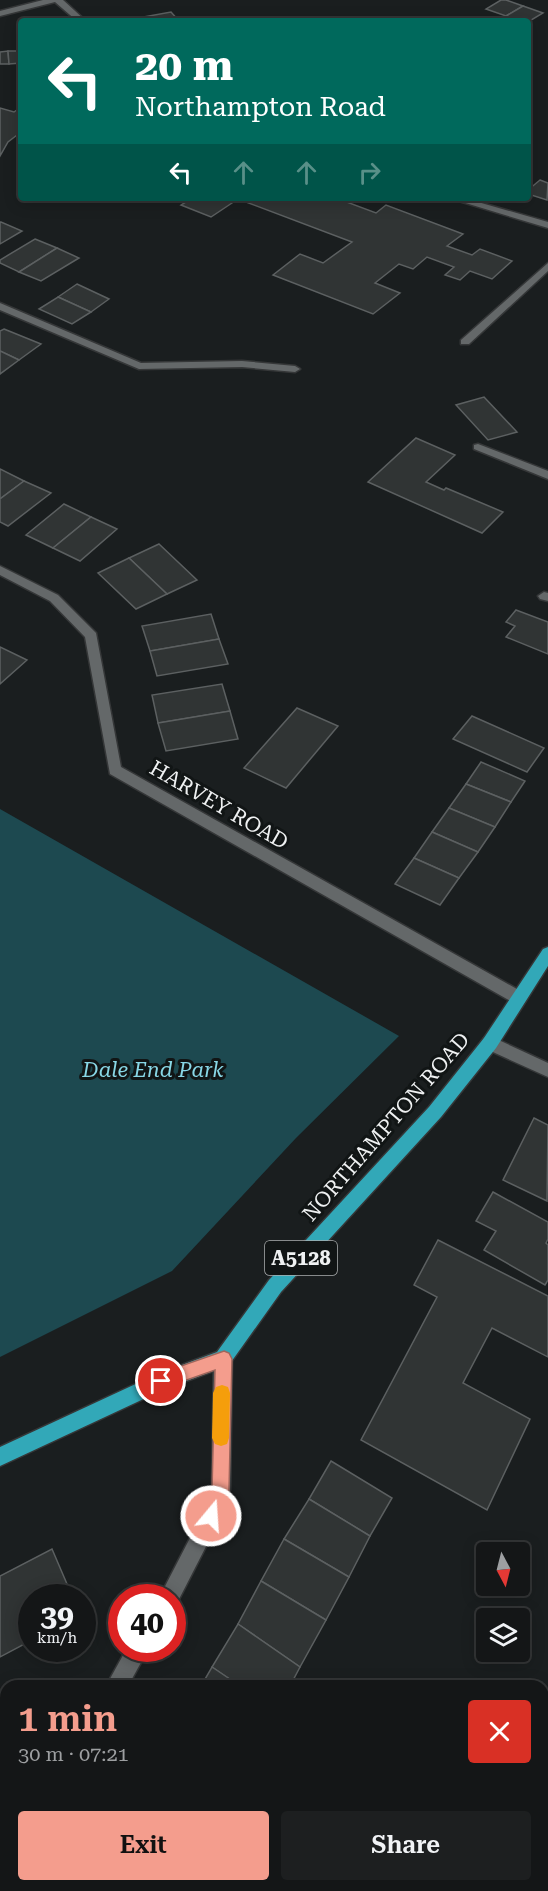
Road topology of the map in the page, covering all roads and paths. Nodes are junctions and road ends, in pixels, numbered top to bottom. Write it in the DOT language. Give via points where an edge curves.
graph roads {
  1 [pos="52,0"];
  2 [pos="58,0"];
  3 [pos="0,14"];
  4 [pos="79,18"];
  5 [pos="464,201"];
  6 [pos="548,225"];
  7 [pos="548,266"];
  8 [pos="0,306"];
  9 [pos="465,342"];
  10 [pos="295,369"];
  11 [pos="478,447"];
  12 [pos="548,475"];
  13 [pos="0,570"];
  14 [pos="548,953"];
  15 [pos="519,998"];
  16 [pos="490,1043"];
  17 [pos="548,1070"];
  18 [pos="224,1359"];
  19 [pos="0,1457"];
  20 [pos="176,1584"];
  21 [pos="131,1662"];
  22 [pos="120,1680"];
  1 -- 3 [label="street"];
  2 -- 4 [label="street"];
  5 -- 6 [label="street"];
  7 -- 9 [label="street"];
  8 -- 10 [label="street" via="139,366 242,364"];
  11 -- 12 [label="street"];
  13 -- 15 [label="street, HARVEY ROAD" via="54,598 91,636 115,770"];
  14 -- 15 [label="main road, NORTHAMPTON ROAD / A5128"];
  15 -- 16 [label="main road, NORTHAMPTON ROAD / A5128"];
  16 -- 17 [label="street"];
  16 -- 18 [label="main road, NORTHAMPTON ROAD / A5128" via="435,1112 275,1287"];
  18 -- 19 [label="main road" via="161,1381"];
  18 -- 20 [label="street" via="220,1490"];
  21 -- 22 [label="street"];
}
